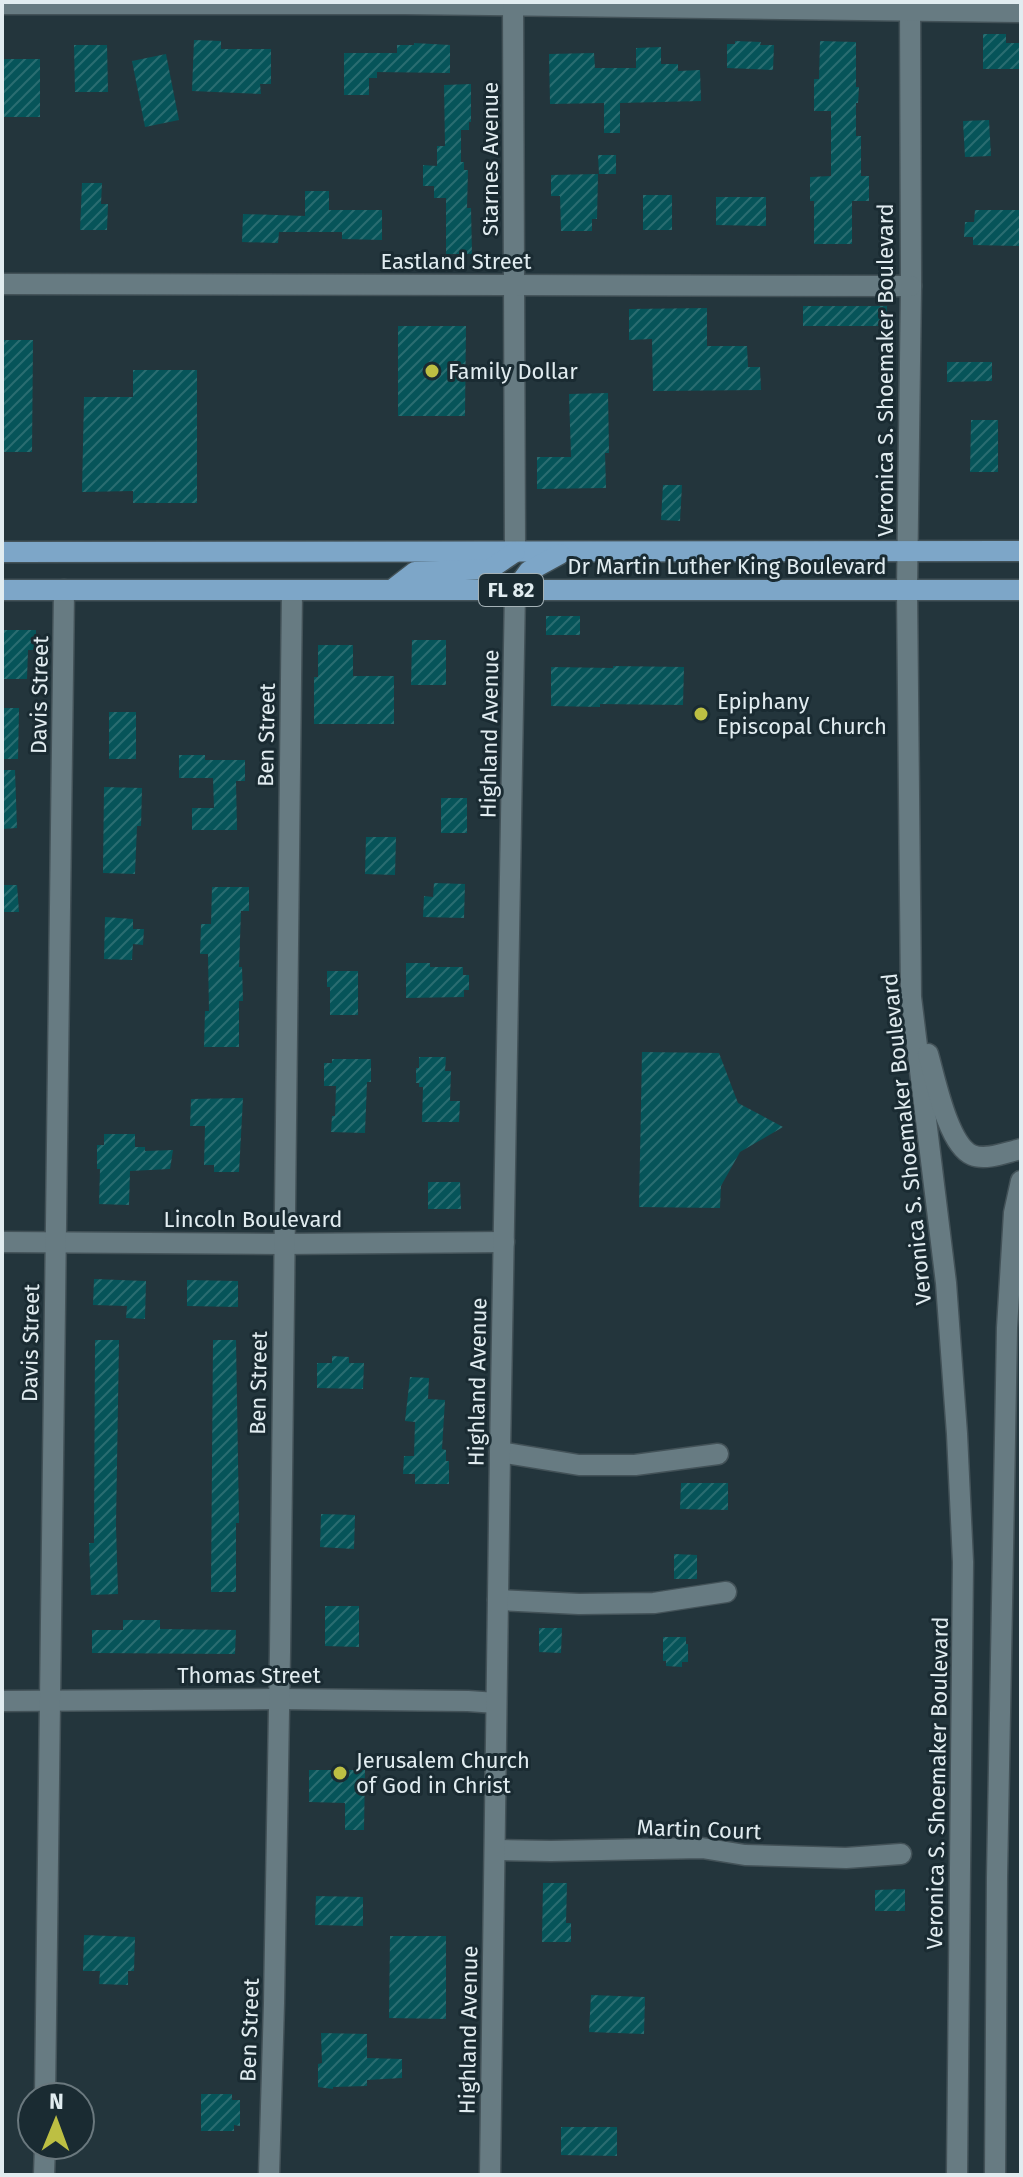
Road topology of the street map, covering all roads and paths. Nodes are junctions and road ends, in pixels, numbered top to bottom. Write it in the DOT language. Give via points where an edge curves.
graph roads {
  1 [pos="104,2"];
  2 [pos="2,4"];
  3 [pos="626,4"];
  4 [pos="513,5"];
  5 [pos="910,6"];
  6 [pos="1021,12"];
  7 [pos="2,284"];
  8 [pos="514,286"];
  9 [pos="911,286"];
  10 [pos="908,551"];
  11 [pos="1021,551"];
  12 [pos="2,552"];
  13 [pos="515,552"];
  14 [pos="564,552"];
  15 [pos="393,589"];
  16 [pos="2,590"];
  17 [pos="64,590"];
  18 [pos="515,590"];
  19 [pos="907,590"];
  20 [pos="1021,590"];
  21 [pos="292,591"];
  22 [pos="911,997"];
  23 [pos="1021,1149"];
  24 [pos="1021,1181"];
  25 [pos="2,1242"];
  26 [pos="55,1242"];
  27 [pos="504,1242"];
  28 [pos="283,1244"];
  29 [pos="500,1452"];
  30 [pos="718,1454"];
  31 [pos="726,1592"];
  32 [pos="498,1600"];
  33 [pos="278,1699"];
  34 [pos="50,1700"];
  35 [pos="2,1701"];
  36 [pos="496,1703"];
  37 [pos="495,1850"];
  38 [pos="901,1854"];
  39 [pos="45,2081"];
  40 [pos="269,2175"];
  41 [pos="490,2175"];
  42 [pos="957,2175"];
  43 [pos="995,2175"];
  1 -- 2 [label="street"];
  1 -- 4 [label="street"];
  3 -- 4 [label="street"];
  3 -- 5 [label="street"];
  4 -- 8 [label="street, Starnes Avenue"];
  5 -- 6 [label="street"];
  5 -- 9 [label="street, Veronica S. Shoemaker Boulevard"];
  7 -- 8 [label="street, Eastland Street"];
  8 -- 9 [label="street, Eastland Street"];
  8 -- 13 [label="street, Starnes Avenue"];
  9 -- 10 [label="street, Veronica S. Shoemaker Boulevard"];
  10 -- 11 [label="main road, Dr Martin Luther King Boulevard / FL 82"];
  10 -- 14 [label="main road, Dr Martin Luther King Boulevard / FL 82"];
  10 -- 19 [label="street, Veronica S. Shoemaker Boulevard"];
  12 -- 13 [label="main road, Dr Martin Luther King Boulevard / FL 82"];
  13 -- 14 [label="main road, Dr Martin Luther King Boulevard / FL 82"];
  13 -- 15 [label="main road" via="490,569 415,572"];
  14 -- 18 [label="main road" via="529,571"];
  15 -- 18 [label="main road, Dr Martin Luther King Boulevard / FL 82"];
  15 -- 21 [label="main road, Dr Martin Luther King Boulevard / FL 82"];
  16 -- 17 [label="main road, Dr Martin Luther King Boulevard / FL 82"];
  17 -- 21 [label="main road, Dr Martin Luther King Boulevard / FL 82"];
  17 -- 26 [label="street, Davis Street"];
  18 -- 19 [label="main road, Dr Martin Luther King Boulevard / FL 82"];
  18 -- 27 [label="street, Highland Avenue"];
  19 -- 20 [label="main road, Dr Martin Luther King Boulevard / FL 82"];
  19 -- 22 [label="street, Veronica S. Shoemaker Boulevard"];
  21 -- 28 [label="street, Ben Street"];
  22 -- 23 [label="street" via="949,1127 963,1149 974,1157"];
  22 -- 42 [label="street, Veronica S. Shoemaker Boulevard" via="946,1283 963,1562"];
  24 -- 43 [label="street" via="1007,1328"];
  25 -- 26 [label="street, Lincoln Boulevard"];
  26 -- 28 [label="street, Lincoln Boulevard"];
  26 -- 34 [label="street, Davis Street"];
  27 -- 28 [label="street, Lincoln Boulevard"];
  27 -- 29 [label="street, Highland Avenue"];
  28 -- 33 [label="street, Ben Street"];
  29 -- 30 [label="street" via="579,1465 635,1465"];
  29 -- 32 [label="street, Highland Avenue"];
  31 -- 32 [label="street" via="654,1603"];
  32 -- 36 [label="street, Highland Avenue"];
  33 -- 34 [label="street, Thomas Street"];
  33 -- 36 [label="street, Thomas Street"];
  33 -- 40 [label="street, Ben Street"];
  34 -- 35 [label="street, Thomas Street"];
  34 -- 39 [label="street, Davis Street"];
  36 -- 37 [label="street, Highland Avenue"];
  37 -- 38 [label="street, Martin Court" via="702,1848 745,1855 846,1858"];
  37 -- 41 [label="street, Highland Avenue"];
}
